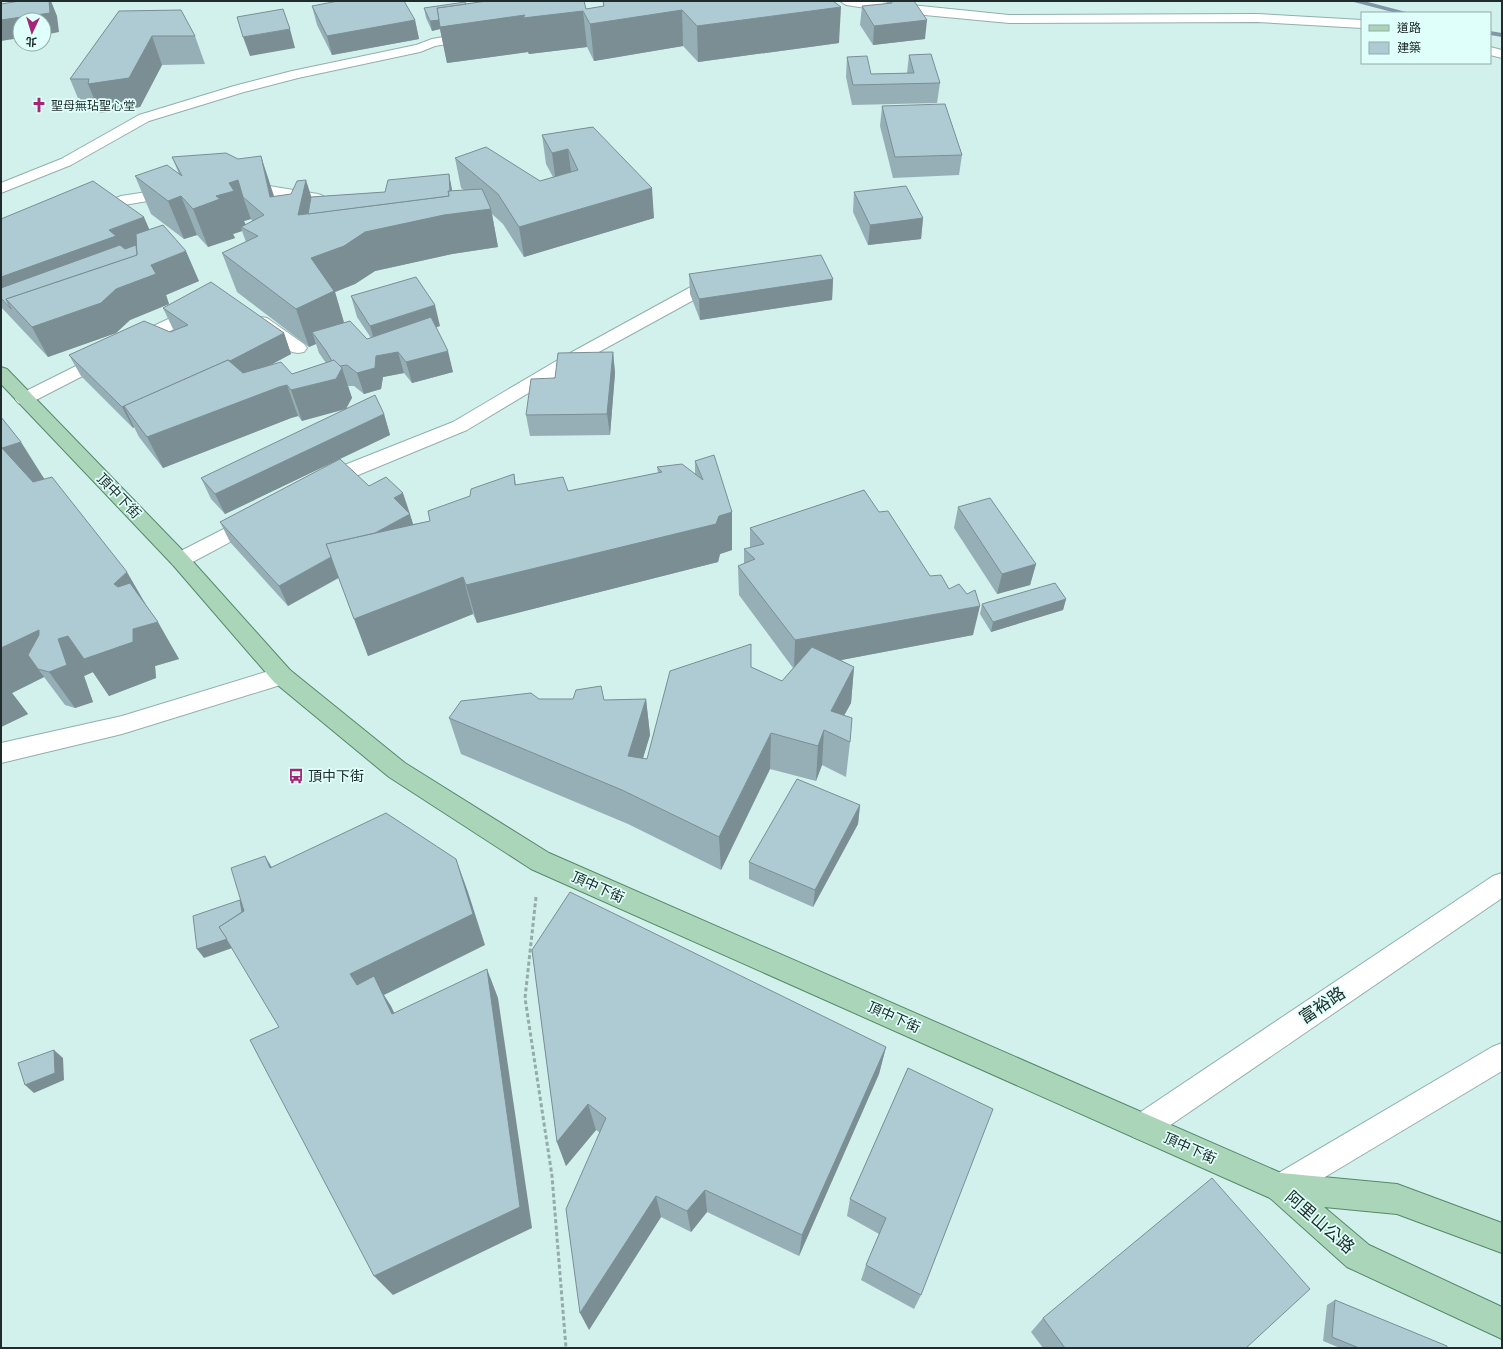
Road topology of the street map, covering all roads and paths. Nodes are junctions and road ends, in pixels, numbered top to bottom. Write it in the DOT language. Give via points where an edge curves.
graph roads {
  1 [pos="846,1"];
  2 [pos="1361,24"];
  3 [pos="490,33"];
  4 [pos="1491,51"];
  5 [pos="1502,54"];
  6 [pos="1,188"];
  7 [pos="231,190"];
  8 [pos="185,191"];
  9 [pos="331,201"];
  10 [pos="84,216"];
  11 [pos="704,287"];
  12 [pos="211,304"];
  13 [pos="249,314"];
  14 [pos="298,348"];
  15 [pos="1,373"];
  16 [pos="24,399"];
  17 [pos="310,491"];
  18 [pos="269,513"];
  19 [pos="180,560"];
  20 [pos="282,676"];
  21 [pos="1,753"];
  22 [pos="540,861"];
  23 [pos="1502,884"];
  24 [pos="1502,1056"];
  25 [pos="1143,1127"];
  26 [pos="1280,1188"];
  27 [pos="1502,1238"];
  28 [pos="1502,1323"];
  29 [pos="566,1348"];
  1 -- 2 [label="street" via="893,8 1009,18 1257,18"];
  3 -- 6 [label="street" via="432,42 420,48 297,74 144,118 66,162"];
  4 -- 5 [label="street"];
  7 -- 9 [label="street" via="263,190"];
  8 -- 10 [label="street" via="121,201"];
  11 -- 17 [label="street" via="569,361 460,426 344,472"];
  12 -- 16 [label="street"];
  13 -- 14 [label="street"];
  15 -- 16 [label="main road, 頂中下街"];
  16 -- 19 [label="main road, 頂中下街"];
  18 -- 19 [label="street"];
  19 -- 20 [label="main road, 頂中下街"];
  20 -- 21 [label="street" via="122,725"];
  20 -- 22 [label="main road, 頂中下街" via="397,770"];
  22 -- 25 [label="main road, 頂中下街"];
  22 -- 29 [label="path" via="525,998 552,1176"];
  23 -- 25 [label="street, 富裕路"];
  24 -- 26 [label="street"];
  25 -- 26 [label="main road, 頂中下街"];
  26 -- 27 [label="main road, 阿里山公路" via="1397,1199"];
  26 -- 28 [label="main road, 阿里山公路" via="1358,1256"];
}
